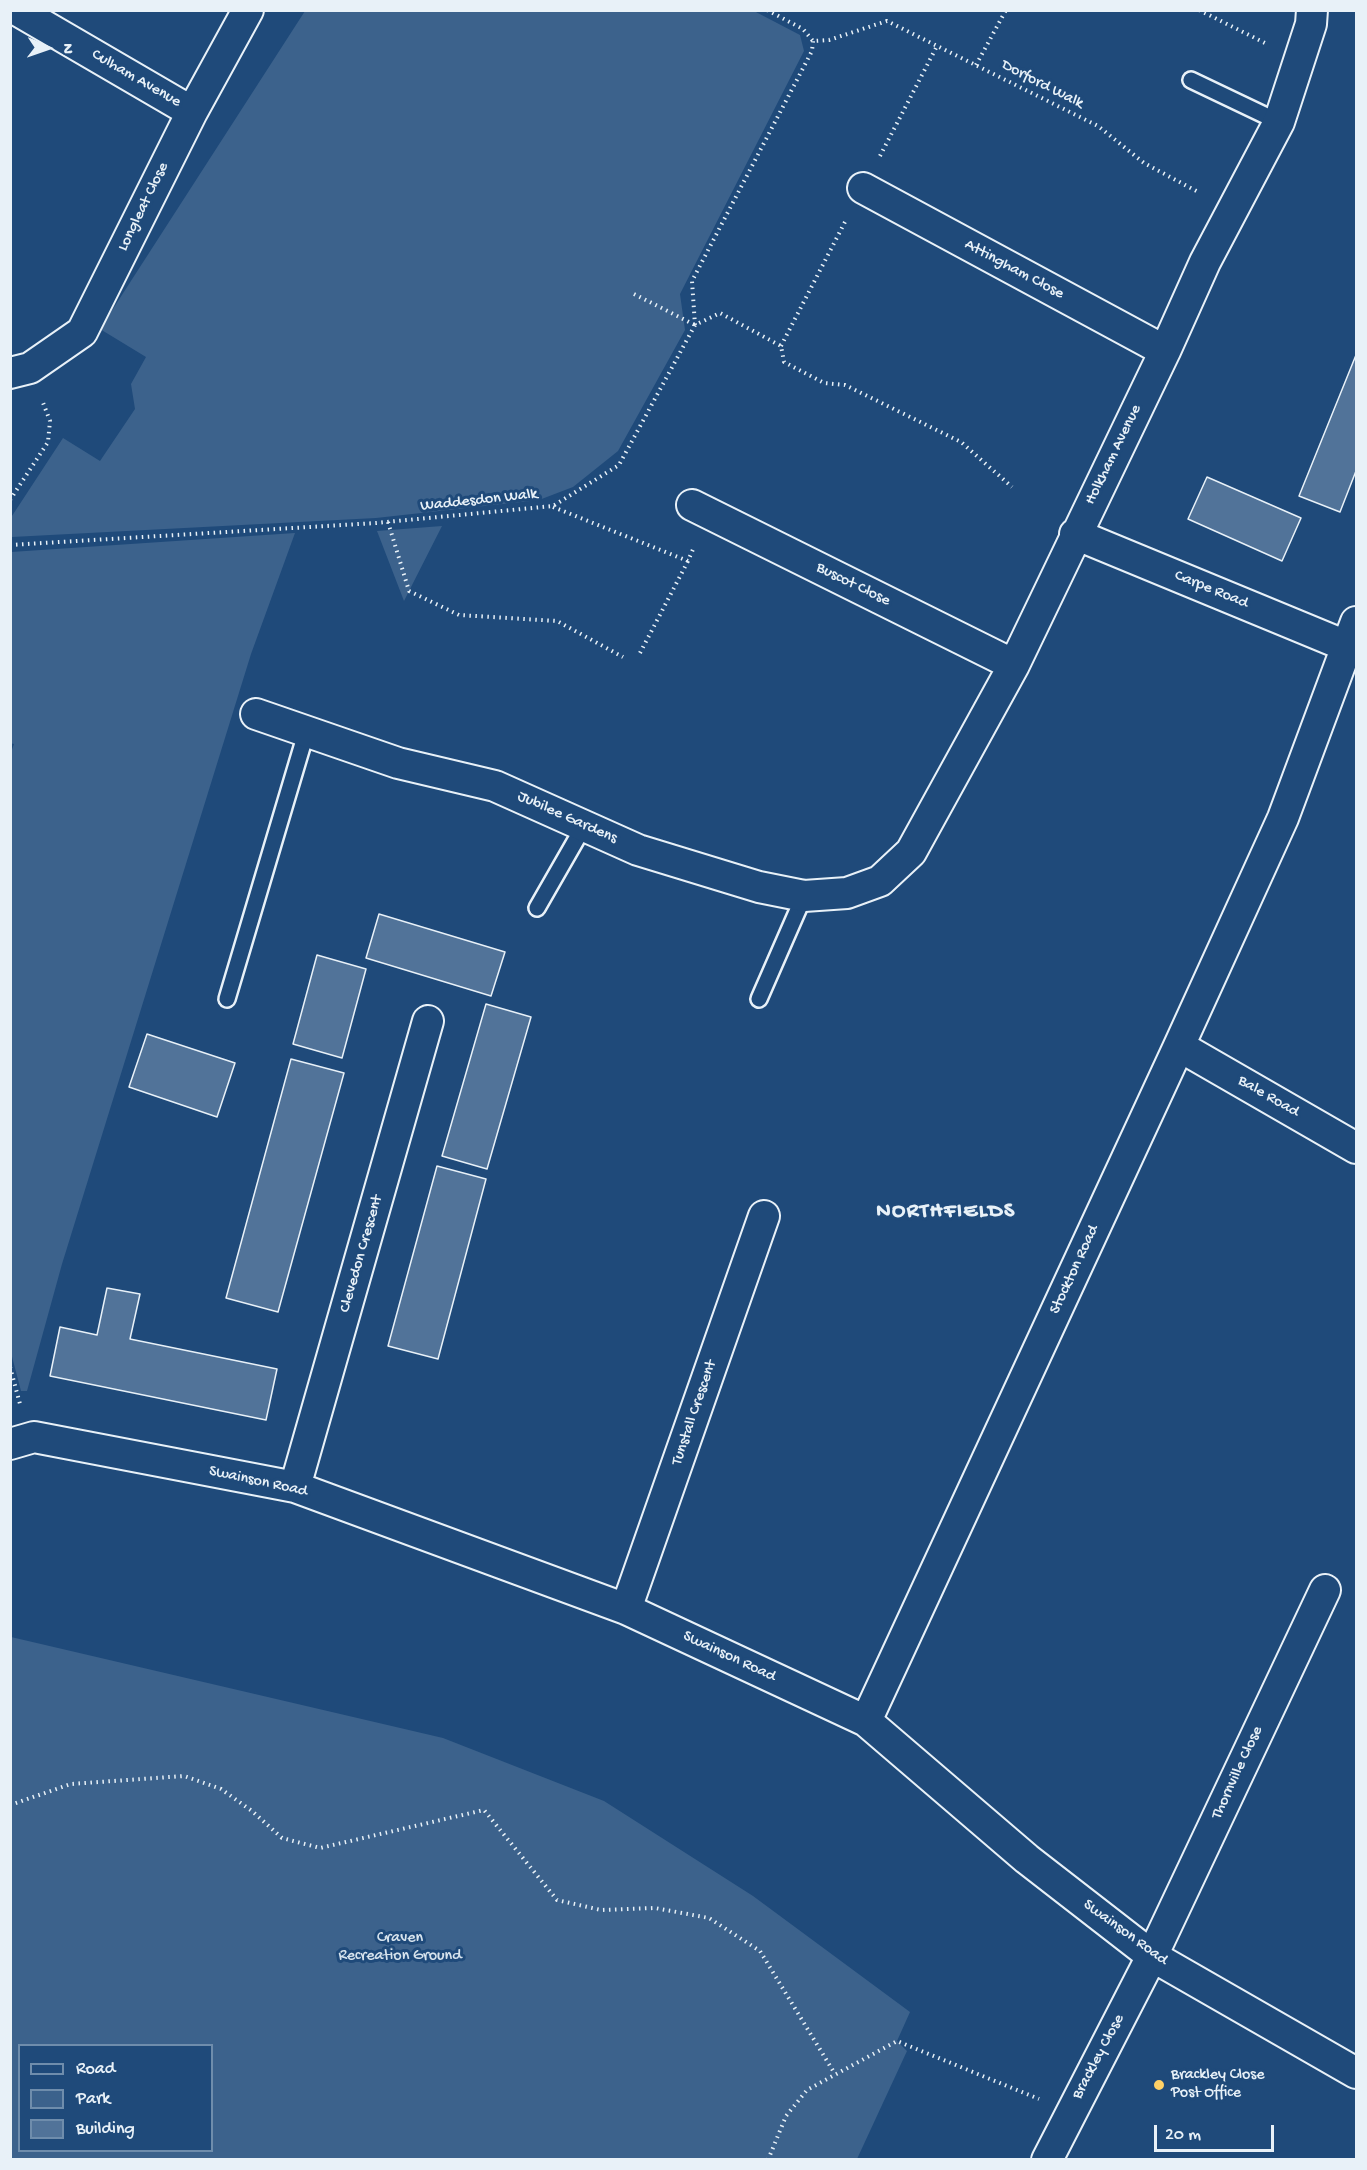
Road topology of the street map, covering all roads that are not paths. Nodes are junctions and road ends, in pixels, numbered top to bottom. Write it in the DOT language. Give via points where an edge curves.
graph roads {
  1 [pos="17,10"];
  2 [pos="248,10"];
  3 [pos="1312,10"];
  4 [pos="1191,80"];
  5 [pos="192,112"];
  6 [pos="1279,122"];
  7 [pos="863,188"];
  8 [pos="1165,351"];
  9 [pos="20,370"];
  10 [pos="701,509"];
  11 [pos="1075,534"];
  12 [pos="1353,639"];
  13 [pos="1014,665"];
  14 [pos="256,714"];
  15 [pos="307,730"];
  16 [pos="1283,818"];
  17 [pos="584,826"];
  18 [pos="880,881"];
  19 [pos="804,896"];
  20 [pos="537,908"];
  21 [pos="227,999"];
  22 [pos="759,999"];
  23 [pos="428,1021"];
  24 [pos="1179,1046"];
  25 [pos="1356,1148"];
  26 [pos="764,1216"];
  27 [pos="10,1444"];
  28 [pos="295,1487"];
  29 [pos="1325,1590"];
  30 [pos="626,1610"];
  31 [pos="866,1721"];
  32 [pos="1152,1956"];
  33 [pos="1356,2073"];
  34 [pos="1047,2160"];
  1 -- 5 [label="street, Culham Avenue"];
  2 -- 5 [label="street, Longleat Close"];
  3 -- 6 [label="street, Holkham Avenue"];
  4 -- 6 [label="lane"];
  5 -- 9 [label="street, Longleat Close" via="82,332"];
  6 -- 8 [label="street, Holkham Avenue" via="1205,262"];
  7 -- 8 [label="street, Attingham Close"];
  8 -- 11 [label="street, Holkham Avenue"];
  10 -- 13 [label="street, Buscot Close"];
  11 -- 12 [label="street, Carpe Road"];
  11 -- 13 [label="street, Holkham Avenue"];
  12 -- 16 [label="street, Carpe Road"];
  13 -- 18 [label="street, Holkham Avenue" via="911,852"];
  14 -- 15 [label="street, Jubilee Gardens"];
  15 -- 17 [label="street, Jubilee Gardens" via="398,763 495,786"];
  15 -- 21 [label="lane"];
  16 -- 24 [label="street, Stockton Road"];
  17 -- 19 [label="street, Jubilee Gardens" via="638,850"];
  17 -- 20 [label="lane"];
  18 -- 19 [label="street, Jubilee Gardens" via="847,893"];
  19 -- 22 [label="lane"];
  23 -- 28 [label="street, Clevedon Crescent"];
  24 -- 25 [label="street, Bale Road"];
  24 -- 31 [label="street, Stockton Road"];
  26 -- 30 [label="street, Tunstall Crescent"];
  27 -- 28 [label="street, Swainson Road" via="34,1437"];
  28 -- 30 [label="street, Swainson Road"];
  29 -- 32 [label="street, Thornville Close"];
  30 -- 31 [label="street, Swainson Road"];
  31 -- 32 [label="street, Swainson Road" via="1027,1859"];
  32 -- 33 [label="street, Swainson Road"];
  32 -- 34 [label="street, Brackley Close"];
}
